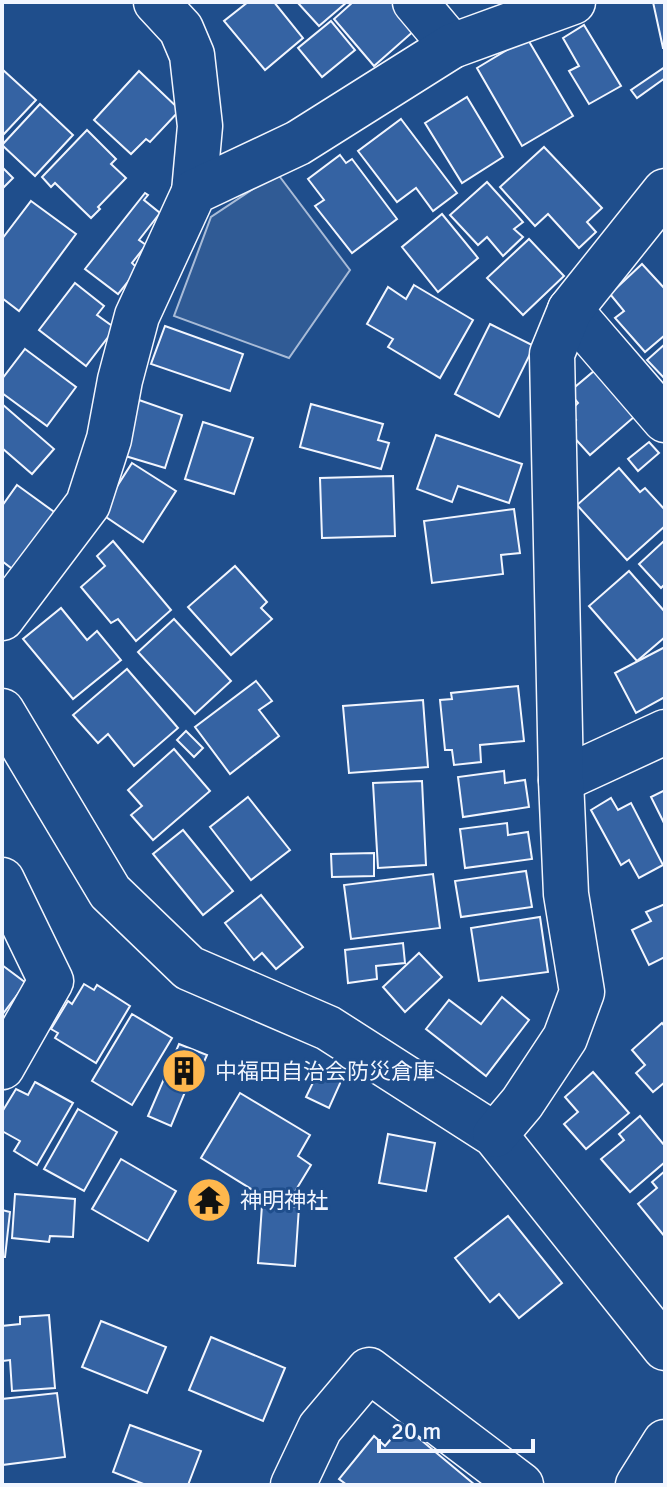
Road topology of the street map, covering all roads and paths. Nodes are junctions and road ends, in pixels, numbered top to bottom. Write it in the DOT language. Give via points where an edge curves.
graph roads {
  1 [pos="156,2"];
  2 [pos="415,2"];
  3 [pos="573,2"];
  4 [pos="452,46"];
  5 [pos="665,191"];
  6 [pos="194,192"];
  7 [pos="570,310"];
  8 [pos="665,420"];
  9 [pos="2,618"];
  10 [pos="2,713"];
  11 [pos="665,732"];
  12 [pos="561,780"];
  13 [pos="2,880"];
  14 [pos="2,1067"];
  15 [pos="495,1135"];
  16 [pos="665,1348"];
  17 [pos="665,1442"];
  18 [pos="293,1485"];
  19 [pos="521,1485"];
  20 [pos="638,1485"];
  1 -- 6 [label="street" via="181,29 192,55 200,126"];
  2 -- 4 [label="street"];
  3 -- 4 [label="street"];
  4 -- 6 [label="street" via="298,143"];
  5 -- 7 [label="street"];
  6 -- 9 [label="street" via="137,316 88,504"];
  7 -- 8 [label="street"];
  7 -- 12 [label="street" via="552,354"];
  10 -- 15 [label="street" via="110,892 189,968 328,1028"];
  11 -- 12 [label="street"];
  12 -- 15 [label="street" via="566,894 582,992 565,1038"];
  13 -- 14 [label="street" via="51,981"];
  15 -- 16 [label="street"];
  17 -- 20 [label="street"];
  18 -- 19 [label="street" via="320,1428 369,1370"];
}
